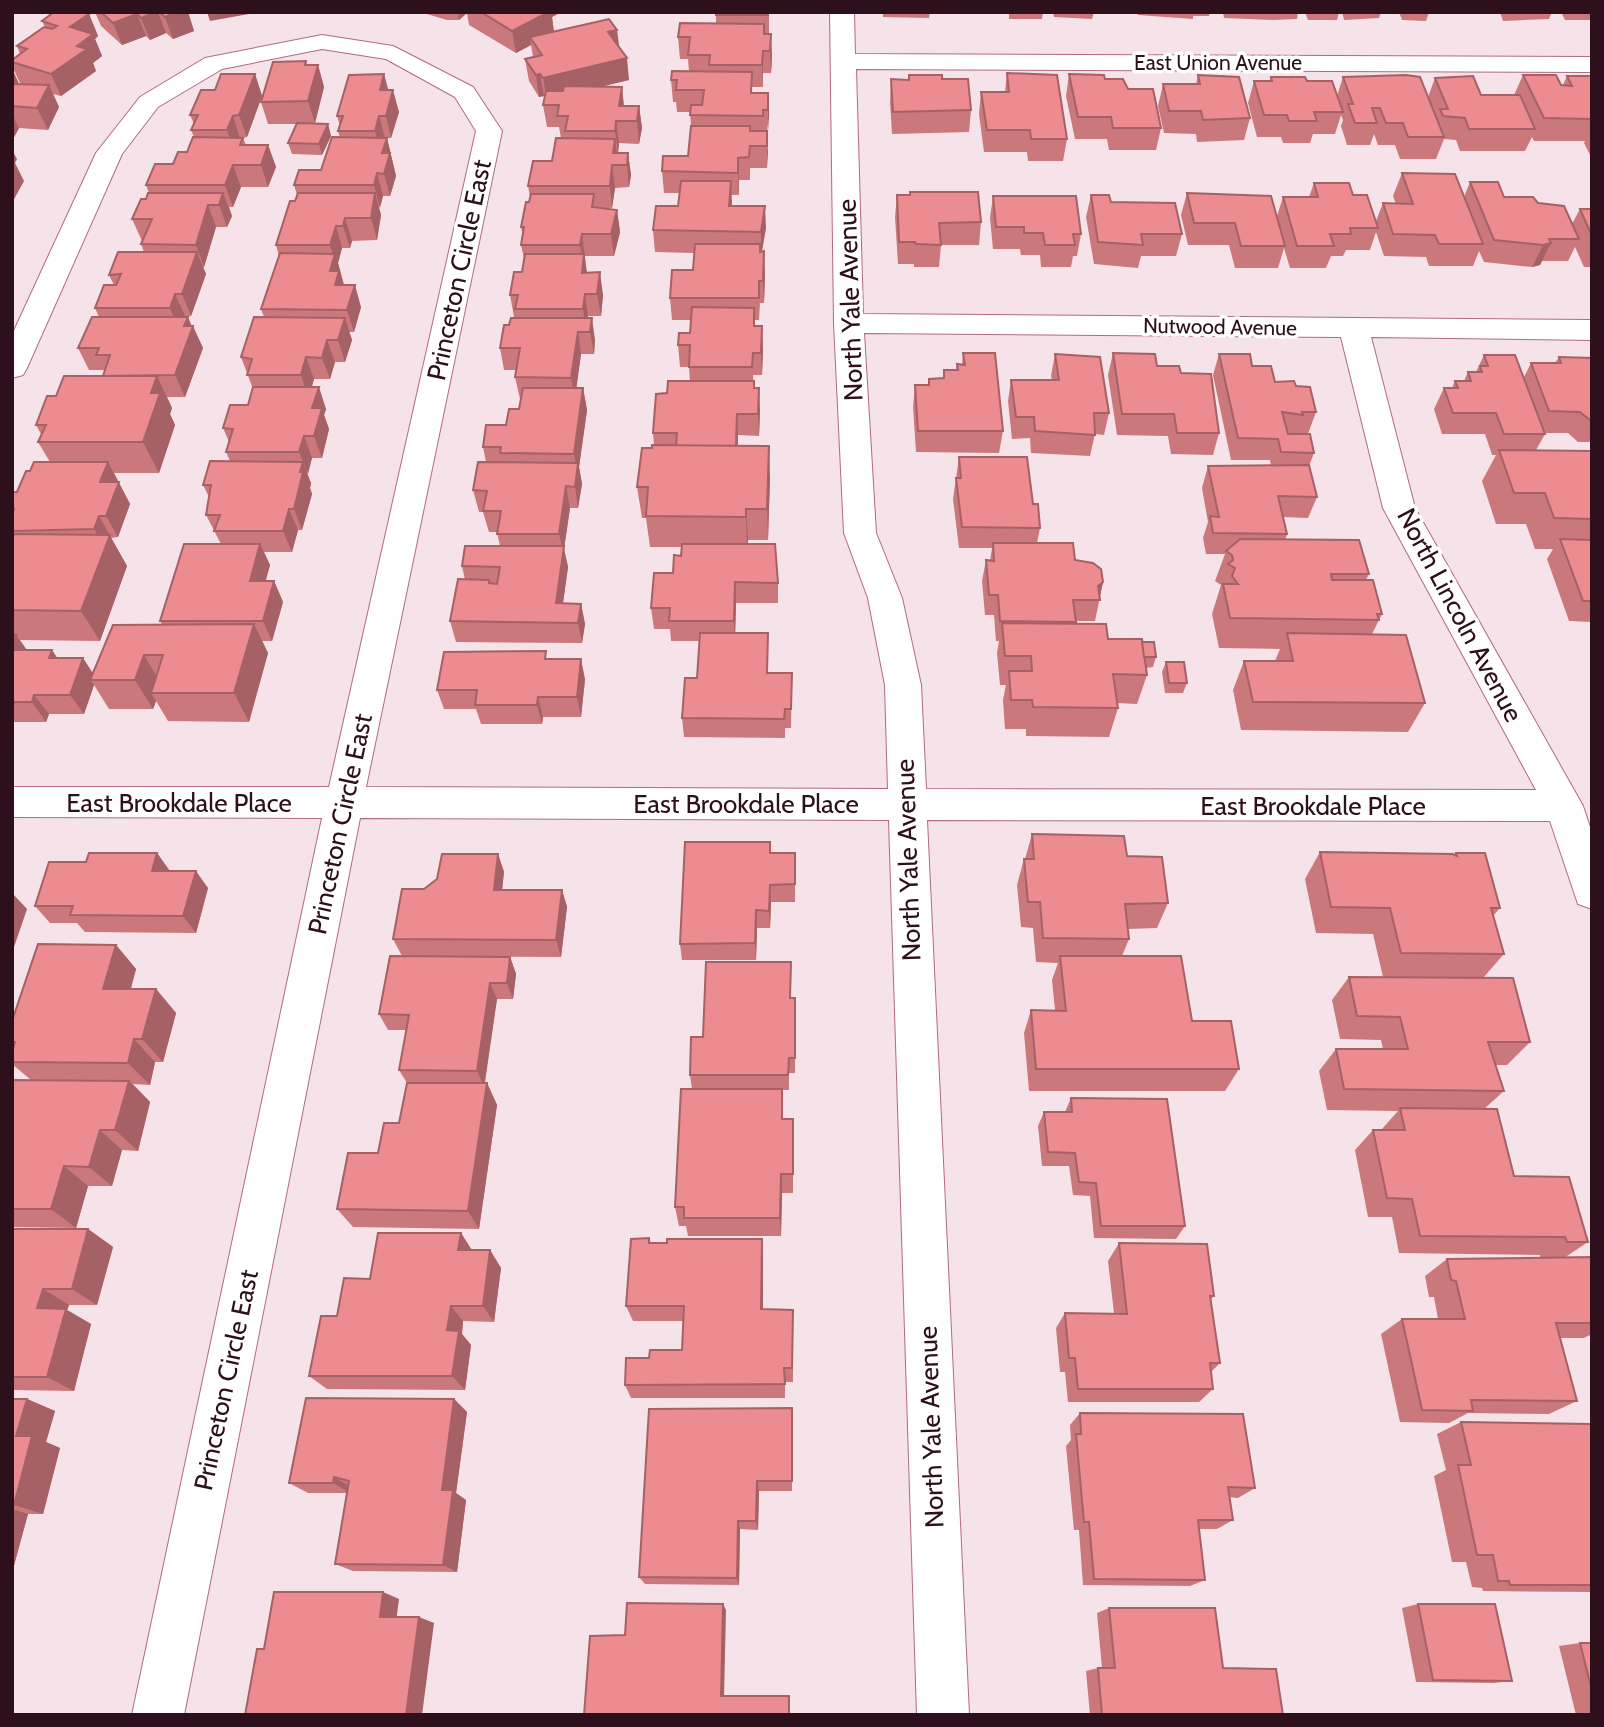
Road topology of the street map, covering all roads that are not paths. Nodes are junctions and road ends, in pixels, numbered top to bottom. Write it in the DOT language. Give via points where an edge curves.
graph roads {
  1 [pos="842,12"];
  2 [pos="843,61"];
  3 [pos="1592,65"];
  4 [pos="849,323"];
  5 [pos="1354,328"];
  6 [pos="1592,330"];
  7 [pos="12,368"];
  8 [pos="12,802"];
  9 [pos="344,803"];
  10 [pos="906,805"];
  11 [pos="1564,806"];
  12 [pos="1592,892"];
  13 [pos="158,1715"];
  14 [pos="943,1715"];
  1 -- 2 [label="street, North Yale Avenue"];
  2 -- 3 [label="street, East Union Avenue"];
  2 -- 4 [label="street, North Yale Avenue"];
  4 -- 5 [label="street, Nutwood Avenue"];
  4 -- 10 [label="street, North Yale Avenue" via="860,533 885,598 903,685"];
  5 -- 6 [label="street, Nutwood Avenue"];
  5 -- 11 [label="street, North Lincoln Avenue" via="1399,508"];
  7 -- 9 [label="street, Princeton Circle East" via="109,153 149,102 214,63 325,31 393,53 464,93 489,131"];
  8 -- 9 [label="street, East Brookdale Place"];
  9 -- 10 [label="street, East Brookdale Place"];
  9 -- 13 [label="street, Princeton Circle East"];
  10 -- 11 [label="street, East Brookdale Place"];
  10 -- 14 [label="street, North Yale Avenue"];
  11 -- 12 [label="street, North Lincoln Avenue"];
}
